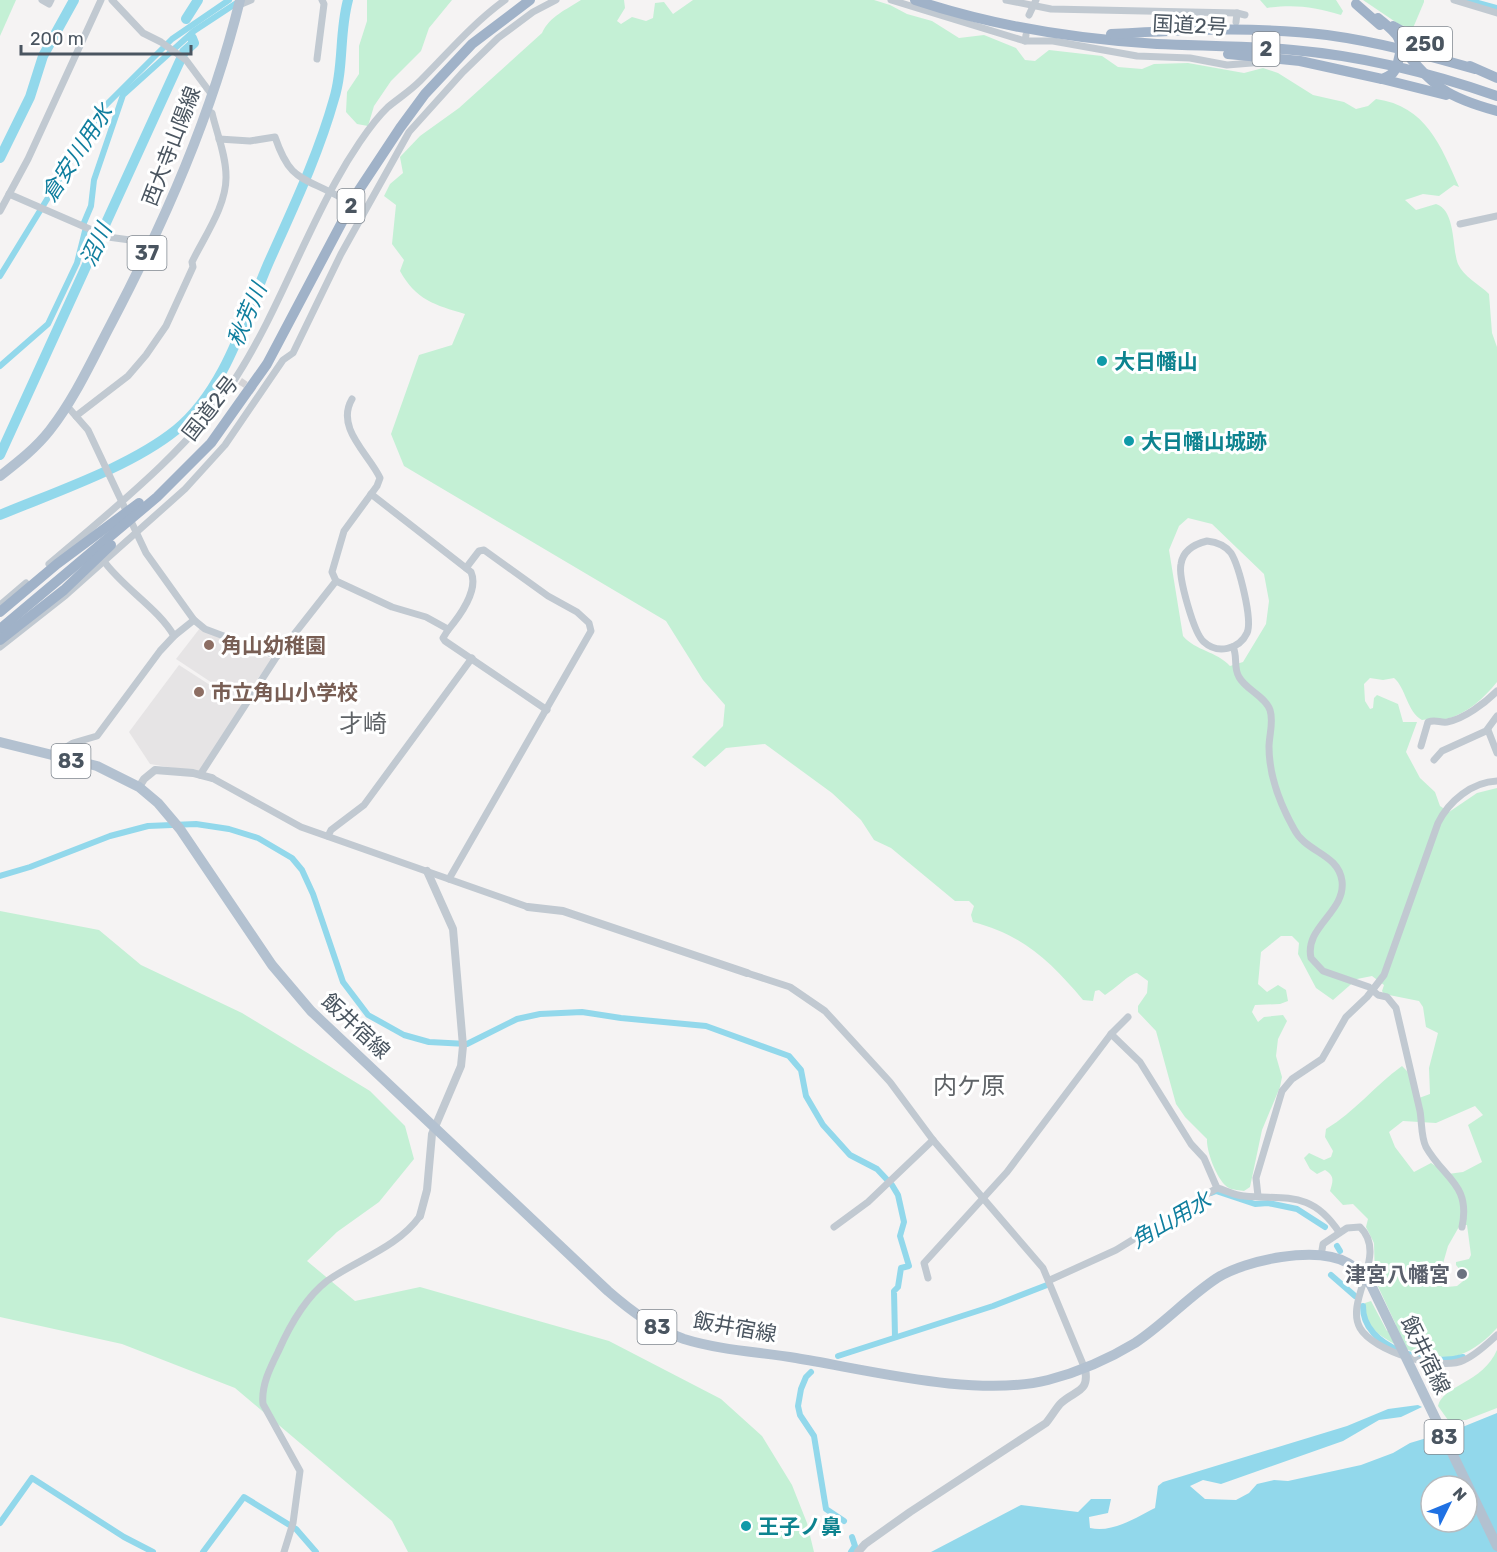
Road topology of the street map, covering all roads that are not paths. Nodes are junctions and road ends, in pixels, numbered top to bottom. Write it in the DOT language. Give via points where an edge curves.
graph roads {
  1 [pos="42,0"];
  2 [pos="51,0"];
  3 [pos="101,0"];
  4 [pos="111,0"];
  5 [pos="251,0"];
  6 [pos="322,0"];
  7 [pos="505,0"];
  8 [pos="530,0"];
  9 [pos="555,0"];
  10 [pos="891,0"];
  11 [pos="915,0"];
  12 [pos="1006,0"];
  13 [pos="1454,0"];
  14 [pos="239,2"];
  15 [pos="1353,2"];
  16 [pos="1034,3"];
  17 [pos="1497,13"];
  18 [pos="1029,15"];
  19 [pos="1376,19"];
  20 [pos="1236,22"];
  21 [pos="1063,35"];
  22 [pos="1325,35"];
  23 [pos="1156,44"];
  24 [pos="1402,48"];
  25 [pos="1434,57"];
  26 [pos="317,59"];
  27 [pos="1264,62"];
  28 [pos="1475,69"];
  29 [pos="1497,78"];
  30 [pos="1382,79"];
  31 [pos="1434,84"];
  32 [pos="212,95"];
  33 [pos="1450,95"];
  34 [pos="1497,96"];
  35 [pos="207,111"];
  36 [pos="1497,111"];
  37 [pos="219,139"];
  38 [pos="331,192"];
  39 [pos="9,194"];
  40 [pos="338,196"];
  41 [pos="357,207"];
  42 [pos="0,211"];
  43 [pos="364,212"];
  44 [pos="1497,216"];
  45 [pos="1460,224"];
  46 [pos="149,248"];
  47 [pos="352,399"];
  48 [pos="67,406"];
  49 [pos="76,416"];
  50 [pos="0,476"];
  51 [pos="131,492"];
  52 [pos="159,492"];
  53 [pos="371,494"];
  54 [pos="121,501"];
  55 [pos="154,517"];
  56 [pos="138,533"];
  57 [pos="83,535"];
  58 [pos="105,562"];
  59 [pos="466,568"];
  60 [pos="34,576"];
  61 [pos="336,581"];
  62 [pos="56,603"];
  63 [pos="0,605"];
  64 [pos="0,612"];
  65 [pos="194,620"];
  66 [pos="0,630"];
  67 [pos="448,630"];
  68 [pos="174,636"];
  69 [pos="0,640"];
  70 [pos="0,647"];
  71 [pos="1233,647"];
  72 [pos="277,656"];
  73 [pos="472,658"];
  74 [pos="1497,691"];
  75 [pos="547,710"];
  76 [pos="1497,716"];
  77 [pos="1488,730"];
  78 [pos="0,742"];
  79 [pos="1421,746"];
  80 [pos="1497,753"];
  81 [pos="51,756"];
  82 [pos="1434,760"];
  83 [pos="200,775"];
  84 [pos="212,778"];
  85 [pos="1497,781"];
  86 [pos="139,787"];
  87 [pos="328,836"];
  88 [pos="427,871"];
  89 [pos="449,879"];
  90 [pos="528,907"];
  91 [pos="747,973"];
  92 [pos="1374,990"];
  93 [pos="1128,1017"];
  94 [pos="1111,1034"];
  95 [pos="435,1126"];
  96 [pos="933,1140"];
  97 [pos="1216,1188"];
  98 [pos="1258,1196"];
  99 [pos="983,1198"];
  100 [pos="420,1216"];
  101 [pos="834,1227"];
  102 [pos="1462,1227"];
  103 [pos="1339,1232"];
  104 [pos="1321,1256"];
  105 [pos="928,1278"];
  106 [pos="1050,1280"];
  107 [pos="1497,1335"];
  108 [pos="1085,1369"];
  109 [pos="1497,1546"];
  110 [pos="284,1552"];
  111 [pos="858,1552"];
  1 -- 2 [label="street" via="49,4"];
  3 -- 39 [label="street"];
  4 -- 32 [label="street" via="143,33 186,60"];
  5 -- 14 [label="street"];
  6 -- 26 [label="street"];
  7 -- 38 [label="street" via="388,108"];
  8 -- 52 [label="highway, 国道2号 / 2" via="472,44 425,94 359,190 267,364 211,442"];
  9 -- 43 [label="street" via="498,38 435,102 409,132"];
  10 -- 27 [label="street" via="1026,38 1137,56"];
  11 -- 21 [label="highway, 国道2号 / 2" via="969,16"];
  12 -- 16 [label="street"];
  13 -- 17 [label="street"];
  14 -- 32 [label="main road, 西大寺山陽線 / 37"];
  15 -- 19 [label="highway, 250"];
  16 -- 18 [label="street"];
  16 -- 20 [label="street" via="1051,9 1149,7 1241,14"];
  19 -- 22 [label="highway" via="1377,30 1372,37"];
  19 -- 24 [label="highway" via="1398,35"];
  19 -- 28 [label="highway, 250"];
  21 -- 22 [label="highway" via="1203,29"];
  21 -- 23 [label="highway, 国道2号 / 2"];
  22 -- 24 [label="highway"];
  23 -- 30 [label="highway" via="1164,49 1300,61"];
  23 -- 34 [label="highway, 国道2号 / 2" via="1295,50 1376,63"];
  24 -- 25 [label="highway"];
  24 -- 30 [label="highway" via="1396,70"];
  24 -- 31 [label="highway, 250"];
  25 -- 28 [label="highway"];
  25 -- 31 [label="highway" via="1425,64"];
  28 -- 29 [label="highway, 250"];
  30 -- 33 [label="highway"];
  31 -- 33 [label="highway, 250"];
  32 -- 35 [label="main road, 西大寺山陽線 / 37"];
  33 -- 36 [label="highway, 250"];
  35 -- 37 [label="street" via="212,113"];
  35 -- 46 [label="main road, 西大寺山陽線 / 37"];
  37 -- 38 [label="street" via="250,141 275,137 282,159 298,177"];
  37 -- 49 [label="street" via="227,178 224,192 166,326 128,376"];
  38 -- 40 [label="street"];
  38 -- 51 [label="street" via="238,380 206,419"];
  39 -- 42 [label="street"];
  39 -- 46 [label="street" via="108,237"];
  41 -- 43 [label="street"];
  43 -- 55 [label="street" via="293,353 258,393 214,459"];
  44 -- 45 [label="street"];
  46 -- 48 [label="main road, 西大寺山陽線 / 37"];
  47 -- 53 [label="street" via="347,410 349,424 380,478"];
  48 -- 49 [label="street"];
  48 -- 50 [label="main road, 西大寺山陽線 / 37" via="27,455"];
  49 -- 54 [label="street" via="88,430"];
  51 -- 54 [label="street"];
  51 -- 55 [label="street"];
  52 -- 64 [label="highway"];
  52 -- 66 [label="highway, 国道2号 / 2"];
  52 -- 69 [label="highway" via="97,560"];
  53 -- 59 [label="street"];
  53 -- 61 [label="street" via="344,531 332,572"];
  54 -- 56 [label="street"];
  54 -- 57 [label="street"];
  55 -- 56 [label="street"];
  56 -- 58 [label="street"];
  56 -- 65 [label="street" via="146,553"];
  57 -- 58 [label="street"];
  57 -- 60 [label="street"];
  58 -- 62 [label="street"];
  58 -- 68 [label="street" via="131,592 166,622"];
  59 -- 67 [label="street" via="473,578 472,587 458,619"];
  59 -- 75 [label="street" via="484,550 571,608 591,627"];
  60 -- 62 [label="street"];
  60 -- 63 [label="street"];
  61 -- 67 [label="street" via="426,617"];
  61 -- 72 [label="street"];
  62 -- 70 [label="street"];
  65 -- 68 [label="street"];
  65 -- 72 [label="street" via="205,629"];
  67 -- 73 [label="street" via="445,641"];
  68 -- 81 [label="street" via="97,736 72,743"];
  71 -- 71 [label="street" via="1244,638 1250,622 1234,561 1216,542 1198,543 1190,548 1180,573 1194,626 1211,647"];
  71 -- 92 [label="street" via="1238,676 1271,713 1270,766 1294,831 1309,847 1331,859 1341,874 1339,899 1311,940 1311,958 1323,971"];
  72 -- 83 [label="street"];
  73 -- 75 [label="street"];
  73 -- 87 [label="street" via="364,805"];
  74 -- 79 [label="street" via="1459,717 1428,722"];
  75 -- 89 [label="street"];
  76 -- 77 [label="street"];
  77 -- 80 [label="street"];
  77 -- 82 [label="street" via="1442,751"];
  78 -- 81 [label="main road, 飯井宿線 / 83"];
  81 -- 86 [label="main road, 飯井宿線 / 83" via="96,766"];
  83 -- 84 [label="street"];
  83 -- 86 [label="street" via="155,770"];
  84 -- 87 [label="street" via="276,815"];
  85 -- 92 [label="street" via="1459,796 1442,814 1390,960"];
  86 -- 95 [label="main road, 飯井宿線 / 83" via="180,829 290,988"];
  87 -- 88 [label="street"];
  88 -- 89 [label="street"];
  88 -- 95 [label="street" via="453,929 463,1028 461,1066"];
  89 -- 90 [label="street"];
  90 -- 91 [label="street" via="563,911"];
  91 -- 96 [label="street" via="790,987 831,1016 890,1082"];
  92 -- 98 [label="street" via="1346,1017 1322,1059 1282,1090 1256,1178"];
  92 -- 102 [label="street" via="1396,1008 1424,1140 1458,1186 1464,1208"];
  93 -- 94 [label="street"];
  94 -- 97 [label="street" via="1140,1062 1191,1144 1204,1158"];
  94 -- 99 [label="street"];
  95 -- 100 [label="street"];
  95 -- 108 [label="main road, 飯井宿線 / 83" via="625,1306 685,1339 968,1385 1023,1385"];
  96 -- 99 [label="street"];
  96 -- 101 [label="street"];
  97 -- 98 [label="street"];
  97 -- 106 [label="street" via="1124,1245"];
  98 -- 103 [label="street" via="1306,1202 1329,1217"];
  99 -- 105 [label="street" via="924,1263"];
  99 -- 106 [label="street" via="1037,1259"];
  100 -- 110 [label="street" via="403,1236 325,1283 298,1316 273,1361 262,1395 263,1404 300,1471 293,1523"];
  103 -- 104 [label="street" via="1323,1244"];
  103 -- 107 [label="street" via="1360,1227 1368,1239 1368,1266 1357,1313 1366,1335 1417,1360 1453,1363 1463,1361"];
  104 -- 108 [label="main road, 飯井宿線 / 83" via="1263,1260 1226,1273 1136,1342"];
  104 -- 109 [label="main road, 飯井宿線 / 83" via="1348,1263 1371,1285"];
  106 -- 108 [label="street"];
  108 -- 111 [label="street" via="1084,1387 1061,1403 1046,1423 910,1512"];
}
